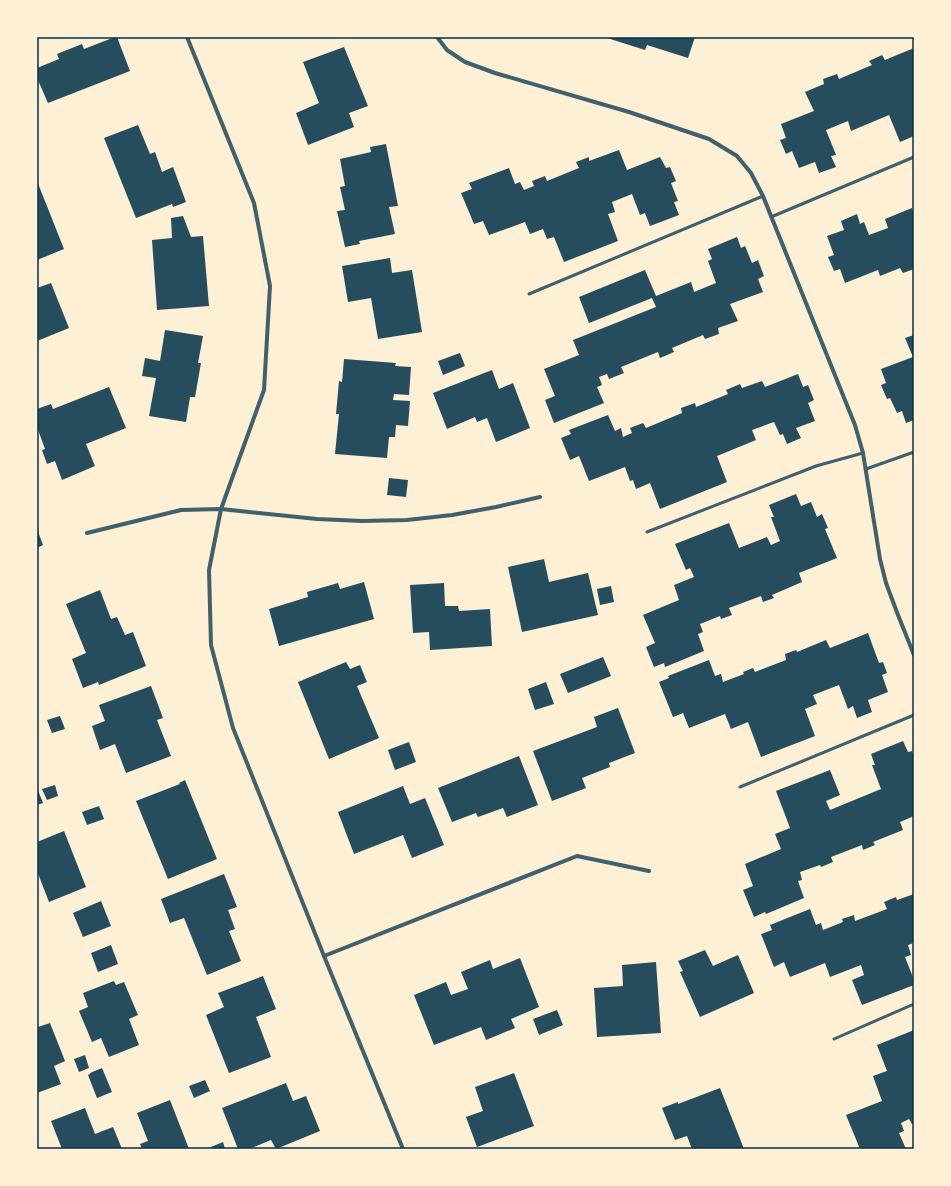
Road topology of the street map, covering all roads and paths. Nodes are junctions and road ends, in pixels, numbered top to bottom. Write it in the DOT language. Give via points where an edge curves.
graph roads {
  1 [pos="187,37"];
  2 [pos="437,37"];
  3 [pos="914,157"];
  4 [pos="763,196"];
  5 [pos="771,217"];
  6 [pos="529,294"];
  7 [pos="914,452"];
  8 [pos="863,453"];
  9 [pos="866,469"];
  10 [pos="540,497"];
  11 [pos="221,509"];
  12 [pos="647,532"];
  13 [pos="87,533"];
  14 [pos="914,654"];
  15 [pos="914,715"];
  16 [pos="740,787"];
  17 [pos="649,870"];
  18 [pos="324,956"];
  19 [pos="914,1004"];
  20 [pos="834,1039"];
  21 [pos="403,1149"];
  1 -- 11 [label="street" via="254,203 270,286 264,390"];
  2 -- 4 [label="street" via="447,50 465,62 487,71 629,112 709,139 737,156 751,173"];
  3 -- 5 [label="lane"];
  4 -- 5 [label="street"];
  4 -- 6 [label="lane"];
  5 -- 8 [label="street" via="855,425"];
  7 -- 9 [label="lane"];
  8 -- 9 [label="street"];
  8 -- 12 [label="lane" via="816,466"];
  9 -- 14 [label="street" via="886,583"];
  10 -- 11 [label="street" via="489,509 407,520 317,519"];
  11 -- 13 [label="street" via="181,510"];
  11 -- 18 [label="street" via="209,570 211,645 233,728"];
  15 -- 16 [label="lane"];
  17 -- 18 [label="street" via="577,856"];
  18 -- 21 [label="street"];
  19 -- 20 [label="lane"];
}
